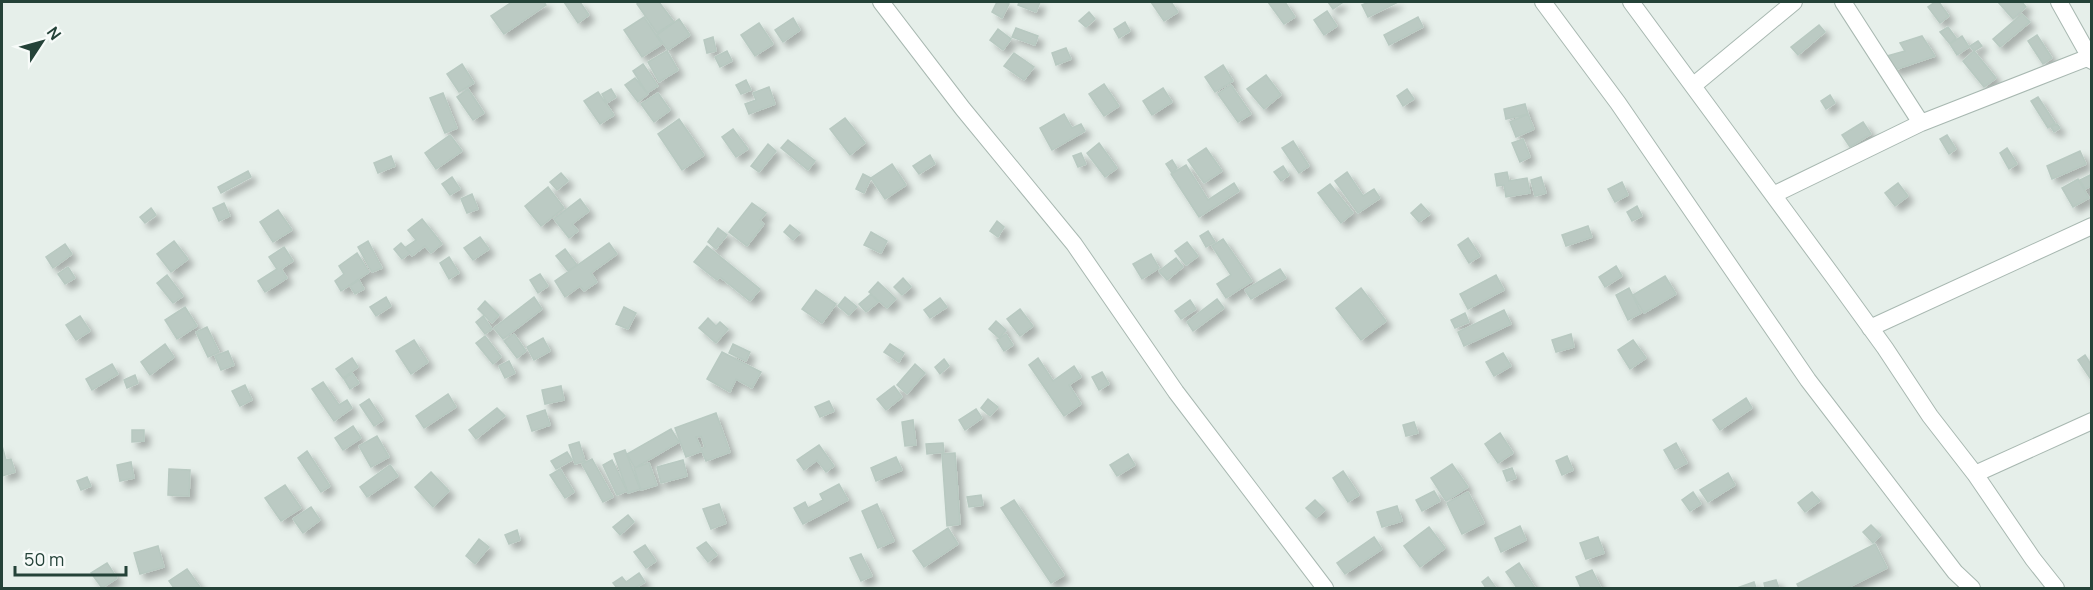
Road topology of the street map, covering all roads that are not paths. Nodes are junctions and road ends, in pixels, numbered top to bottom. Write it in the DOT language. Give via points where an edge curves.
graph roads {
  1 [pos="881,2"];
  2 [pos="1543,2"];
  3 [pos="1631,2"];
  4 [pos="1794,2"];
  5 [pos="1843,2"];
  6 [pos="2059,2"];
  7 [pos="2091,58"];
  8 [pos="1694,86"];
  9 [pos="1921,123"];
  10 [pos="1773,195"];
  11 [pos="2091,226"];
  12 [pos="1870,328"];
  13 [pos="2091,421"];
  14 [pos="1975,474"];
  15 [pos="1325,588"];
  16 [pos="1972,588"];
  17 [pos="2056,588"];
  1 -- 15 [label="street" via="1074,244 1176,392"];
  2 -- 16 [label="street" via="1618,103 1815,390 1955,572"];
  3 -- 8 [label="street"];
  4 -- 8 [label="street"];
  5 -- 9 [label="street"];
  6 -- 7 [label="street"];
  7 -- 9 [label="street"];
  8 -- 10 [label="street"];
  9 -- 10 [label="street"];
  10 -- 12 [label="street"];
  11 -- 12 [label="street"];
  12 -- 14 [label="street"];
  13 -- 14 [label="street"];
  14 -- 17 [label="street"];
}
